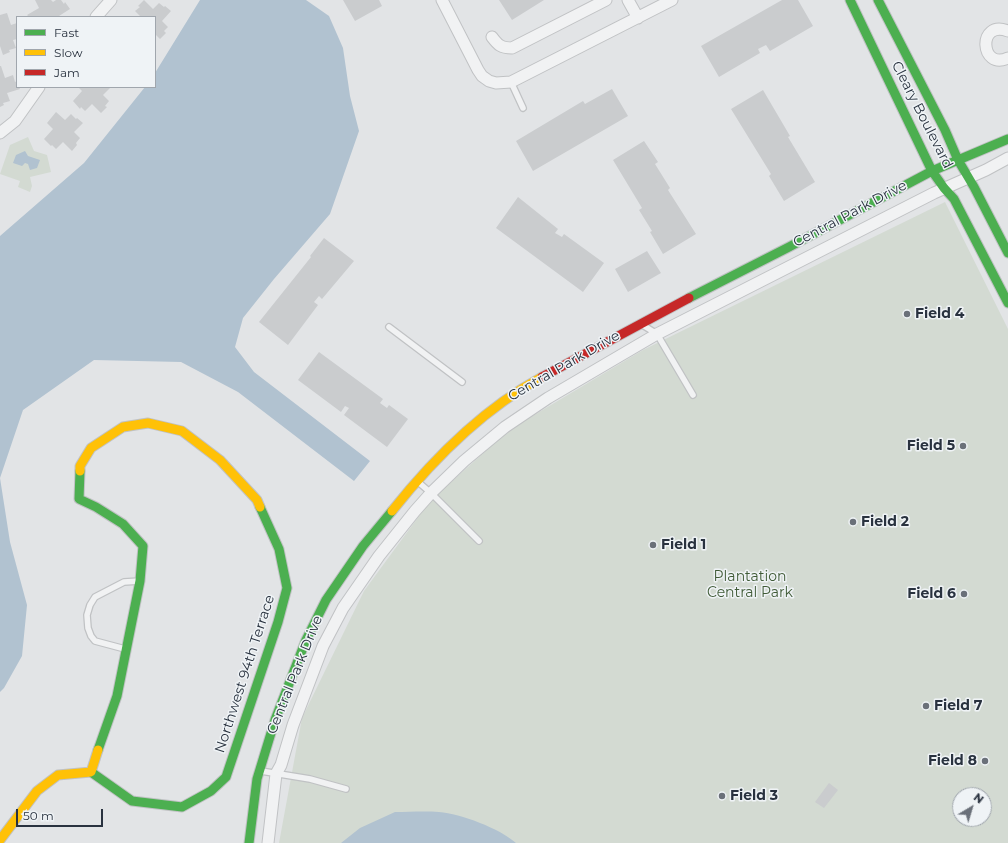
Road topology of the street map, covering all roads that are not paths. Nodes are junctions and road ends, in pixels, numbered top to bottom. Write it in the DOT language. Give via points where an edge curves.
graph roads {
  1 [pos="111,0"];
  2 [pos="442,0"];
  3 [pos="606,0"];
  4 [pos="628,0"];
  5 [pos="672,0"];
  6 [pos="850,0"];
  7 [pos="878,0"];
  8 [pos="97,16"];
  9 [pos="638,18"];
  10 [pos="1008,31"];
  11 [pos="492,37"];
  12 [pos="1008,58"];
  13 [pos="511,82"];
  14 [pos="38,88"];
  15 [pos="523,108"];
  16 [pos="0,133"];
  17 [pos="1008,139"];
  18 [pos="1008,158"];
  19 [pos="958,160"];
  20 [pos="932,170"];
  21 [pos="968,178"];
  22 [pos="944,188"];
  23 [pos="1008,253"];
  24 [pos="1008,303"];
  25 [pos="640,323"];
  26 [pos="389,327"];
  27 [pos="657,334"];
  28 [pos="462,382"];
  29 [pos="693,395"];
  30 [pos="417,481"];
  31 [pos="431,492"];
  32 [pos="479,541"];
  33 [pos="140,581"];
  34 [pos="126,649"];
  35 [pos="259,770"];
  36 [pos="91,772"];
  37 [pos="276,774"];
  38 [pos="346,789"];
  39 [pos="2,841"];
  40 [pos="249,843"];
  41 [pos="268,843"];
  1 -- 8 [label="street"];
  2 -- 13 [label="street" via="482,76 496,83"];
  3 -- 11 [label="street" via="512,48 505,48"];
  4 -- 9 [label="street"];
  5 -- 9 [label="street"];
  6 -- 20 [label="street, Cleary Boulevard"];
  7 -- 19 [label="street, Cleary Boulevard"];
  9 -- 13 [label="street"];
  10 -- 12 [label="street" via="997,29 987,36 985,42 988,54 993,58"];
  13 -- 15 [label="lane"];
  14 -- 16 [label="street" via="15,121"];
  17 -- 19 [label="street, Central Park Drive"];
  18 -- 21 [label="street, Central Park Drive"];
  19 -- 20 [label="street, Central Park Drive"];
  19 -- 21 [label="street, Cleary Boulevard"];
  20 -- 22 [label="street, Cleary Boulevard"];
  20 -- 25 [label="street, Central Park Drive"];
  21 -- 22 [label="street, Central Park Drive"];
  21 -- 23 [label="street, Cleary Boulevard"];
  22 -- 24 [label="street, Cleary Boulevard" via="954,199"];
  22 -- 27 [label="street, Central Park Drive"];
  25 -- 27 [label="lane"];
  25 -- 30 [label="street, Central Park Drive" via="531,383 488,412 448,447"];
  26 -- 28 [label="lane"];
  27 -- 29 [label="lane"];
  27 -- 31 [label="street, Central Park Drive" via="548,398 505,427"];
  30 -- 31 [label="lane"];
  30 -- 35 [label="street, Central Park Drive" via="363,546 326,600 306,640"];
  31 -- 32 [label="lane"];
  31 -- 37 [label="street, Central Park Drive" via="379,556 343,608 324,646"];
  33 -- 34 [label="street"];
  33 -- 34 [label="lane" via="124,582 95,597 87,616 88,628 95,641"];
  33 -- 36 [label="street, Northwest 94th Terrace" via="143,546 123,524 79,499 80,466 91,448 123,427 148,423 182,431 220,460 257,500 279,549 287,588 226,778 211,791 182,807 132,801"];
  34 -- 36 [label="street" via="117,696"];
  35 -- 37 [label="lane"];
  35 -- 40 [label="street, Central Park Drive"];
  36 -- 39 [label="street" via="58,775 37,791"];
  37 -- 38 [label="lane" via="310,779"];
  37 -- 41 [label="street, Central Park Drive"];
}
